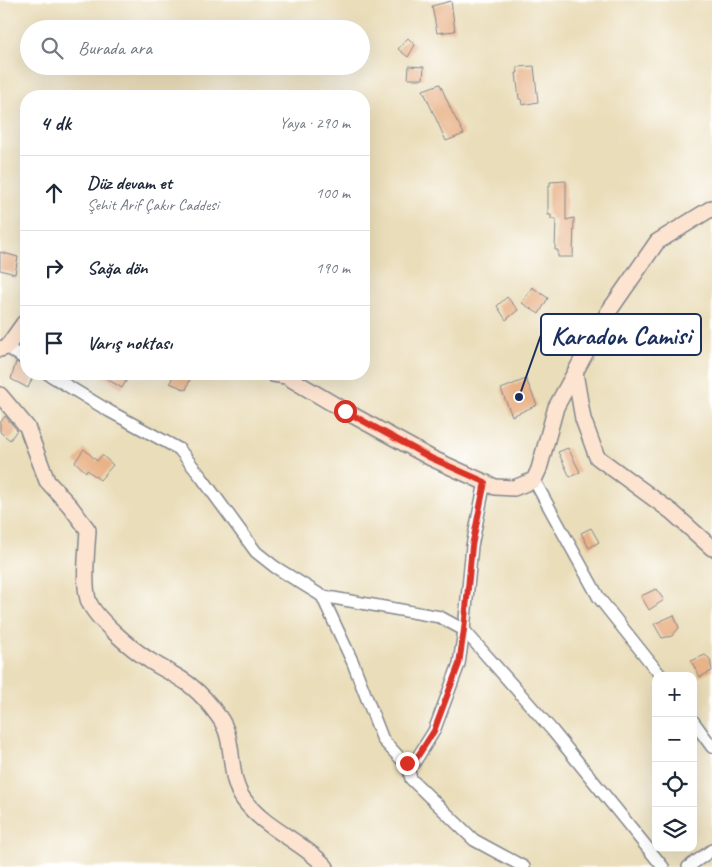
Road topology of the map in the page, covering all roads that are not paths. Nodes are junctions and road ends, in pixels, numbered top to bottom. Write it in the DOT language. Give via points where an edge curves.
graph roads {
  1 [pos="712,208"];
  2 [pos="20,328"];
  3 [pos="4,348"];
  4 [pos="20,357"];
  5 [pos="575,373"];
  6 [pos="58,380"];
  7 [pos="293,380"];
  8 [pos="0,395"];
  9 [pos="534,480"];
  10 [pos="485,482"];
  11 [pos="712,548"];
  12 [pos="322,596"];
  13 [pos="464,630"];
  14 [pos="657,672"];
  15 [pos="697,726"];
  16 [pos="712,747"];
  17 [pos="407,763"];
  18 [pos="712,850"];
  19 [pos="326,867"];
  20 [pos="524,867"];
  21 [pos="663,867"];
  22 [pos="688,867"];
  1 -- 5 [label="street" via="657,242 607,314"];
  2 -- 3 [label="street"];
  3 -- 4 [label="street"];
  5 -- 9 [label="street" via="556,407"];
  5 -- 11 [label="street" via="583,419 596,457 672,512"];
  6 -- 12 [label="street" via="179,449 256,552"];
  7 -- 10 [label="street" via="431,458"];
  8 -- 19 [label="street" via="27,427 47,481 88,530 88,600 104,623 147,659 191,686 221,718 229,740 234,776 243,799 260,818 316,856"];
  9 -- 10 [label="street" via="514,488"];
  9 -- 14 [label="street" via="599,598"];
  10 -- 13 [label="street" via="472,546"];
  12 -- 13 [label="street" via="440,616"];
  12 -- 17 [label="street" via="353,662 383,740"];
  13 -- 17 [label="street" via="459,664 434,731 414,762"];
  13 -- 21 [label="street" via="552,730"];
  15 -- 16 [label="street"];
  17 -- 20 [label="street" via="411,779 474,840"];
  18 -- 22 [label="street"];
}
